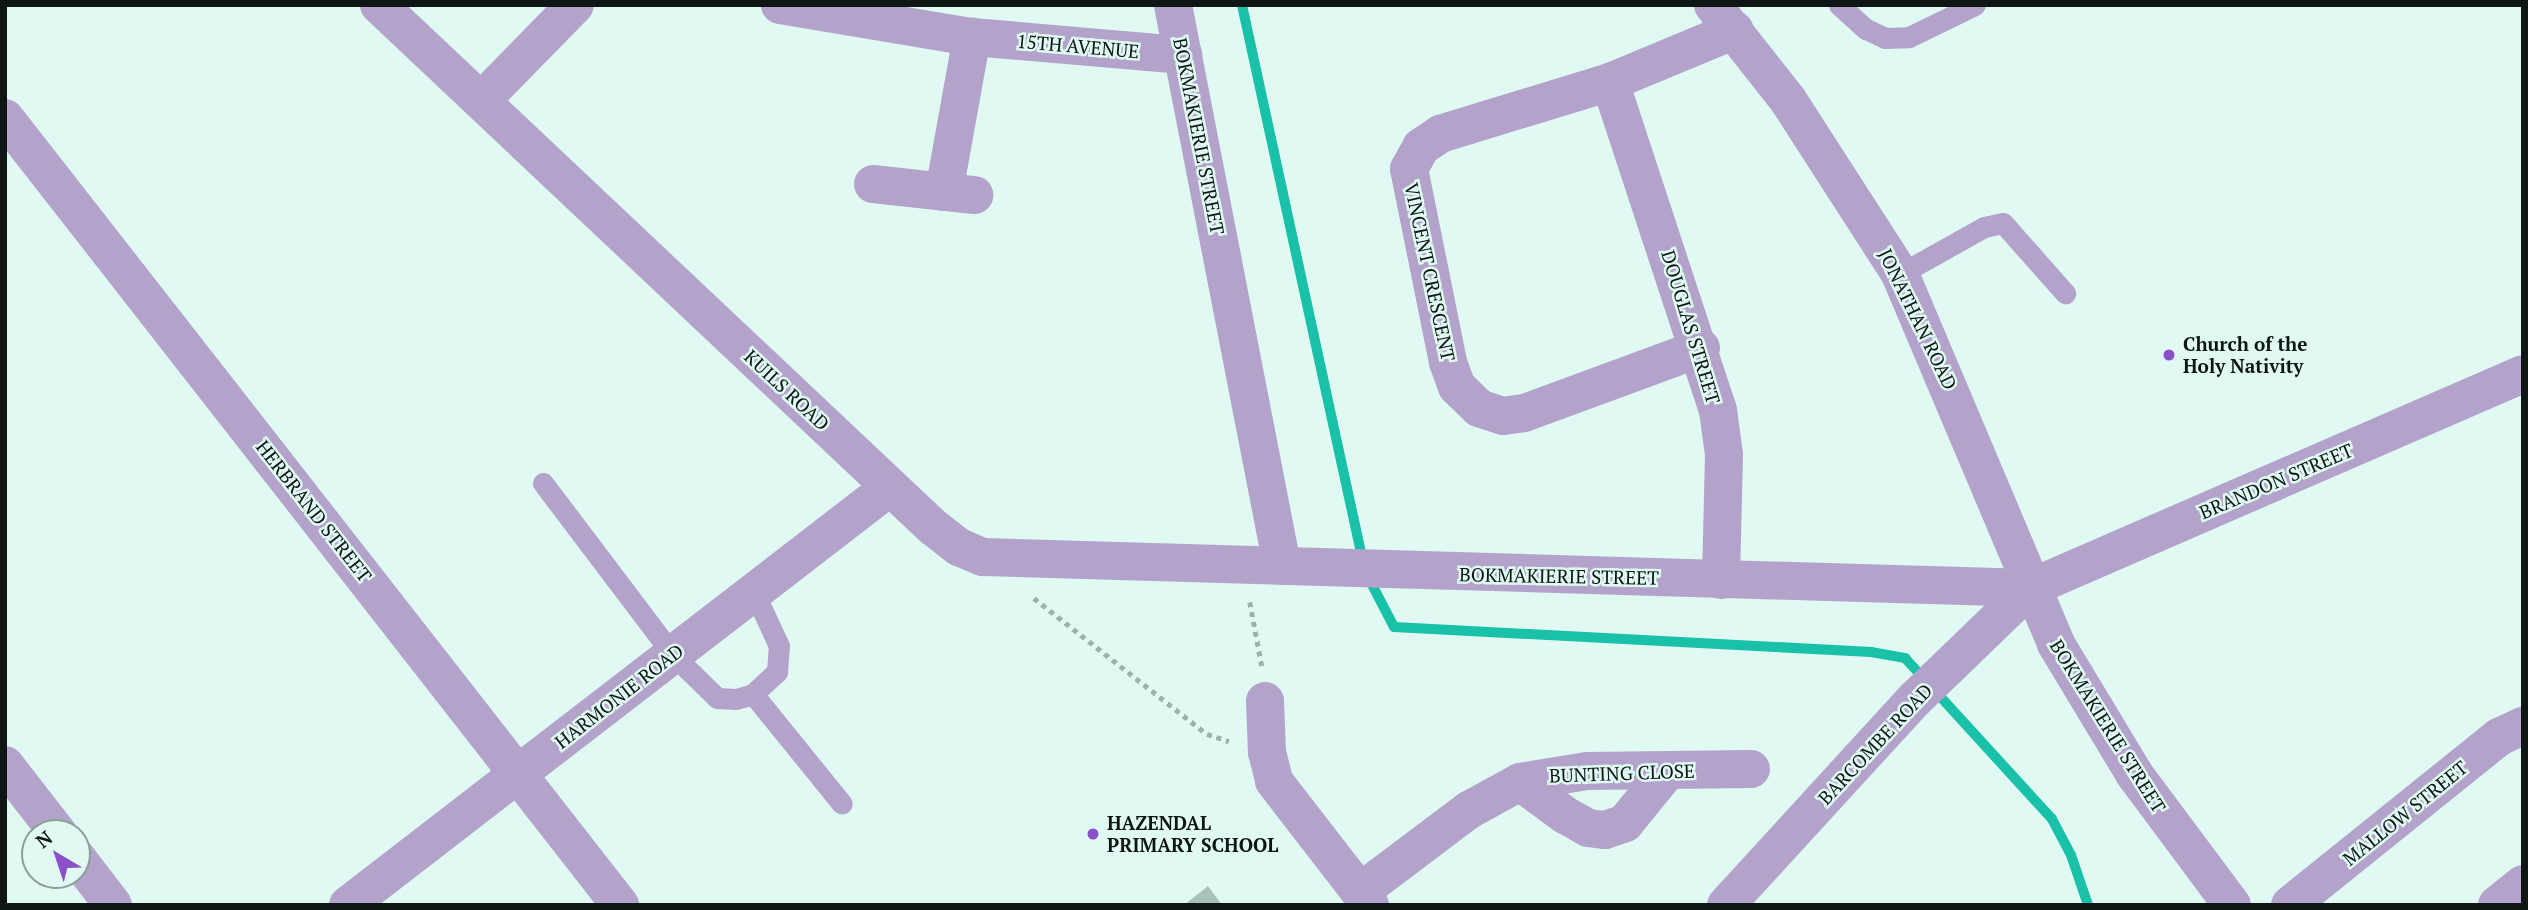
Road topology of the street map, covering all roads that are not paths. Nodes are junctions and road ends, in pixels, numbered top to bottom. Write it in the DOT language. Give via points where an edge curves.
graph roads {
  1 [pos="379,5"];
  2 [pos="575,5"];
  3 [pos="779,5"];
  4 [pos="1173,5"];
  5 [pos="1839,5"];
  6 [pos="1975,5"];
  7 [pos="1724,17"];
  8 [pos="972,37"];
  9 [pos="1183,55"];
  10 [pos="1610,82"];
  11 [pos="481,101"];
  12 [pos="5,118"];
  13 [pos="873,184"];
  14 [pos="1900,274"];
  15 [pos="2065,293"];
  16 [pos="1701,348"];
  17 [pos="2523,374"];
  18 [pos="543,483"];
  19 [pos="890,487"];
  20 [pos="1282,565"];
  21 [pos="1721,580"];
  22 [pos="2030,589"];
  23 [pos="754,592"];
  24 [pos="673,655"];
  25 [pos="752,694"];
  26 [pos="1265,701"];
  27 [pos="2523,726"];
  28 [pos="5,765"];
  29 [pos="1752,769"];
  30 [pos="1668,770"];
  31 [pos="519,773"];
  32 [pos="1520,782"];
  33 [pos="842,804"];
  34 [pos="47,819"];
  35 [pos="91,876"];
  36 [pos="2523,884"];
  37 [pos="1365,898"];
  38 [pos="113,905"];
  39 [pos="348,905"];
  40 [pos="620,905"];
  41 [pos="1726,905"];
  42 [pos="2231,905"];
  43 [pos="2290,905"];
  44 [pos="2497,905"];
  1 -- 11 [label="street, KUILS ROAD"];
  2 -- 11 [label="street"];
  3 -- 8 [label="street, 15TH AVENUE"];
  4 -- 9 [label="street, BOKMAKIERIE STREET"];
  5 -- 6 [label="lane" via="1866,29 1885,38 1909,37"];
  7 -- 10 [label="street, VINCENT CRESCENT"];
  7 -- 14 [label="street, JONATHAN ROAD" via="1845,183"];
  8 -- 9 [label="street, 15TH AVENUE"];
  8 -- 13 [label="street" via="959,194"];
  9 -- 20 [label="street, BOKMAKIERIE STREET"];
  10 -- 16 [label="street, DOUGLAS STREET"];
  10 -- 16 [label="street, VINCENT CRESCENT" via="1440,134 1414,156 1410,180 1448,362 1465,398 1503,415 1524,413"];
  11 -- 19 [label="street, KUILS ROAD"];
  12 -- 31 [label="street, HERBRAND STREET"];
  14 -- 15 [label="lane" via="1984,227 2003,223"];
  14 -- 22 [label="street, JONATHAN ROAD" via="2001,504"];
  16 -- 21 [label="street, DOUGLAS STREET" via="1718,410 1724,455"];
  17 -- 22 [label="street, BRANDON STREET"];
  18 -- 24 [label="lane"];
  19 -- 20 [label="street, KUILS ROAD" via="945,537 983,557"];
  19 -- 23 [label="street, HARMONIE ROAD"];
  20 -- 21 [label="street, BOKMAKIERIE STREET"];
  21 -- 22 [label="street, BOKMAKIERIE STREET"];
  22 -- 41 [label="street, BARCOMBE ROAD" via="1915,699"];
  22 -- 42 [label="street, BOKMAKIERIE STREET" via="2063,656 2135,775"];
  23 -- 24 [label="street, HARMONIE ROAD"];
  23 -- 25 [label="lane" via="773,626 781,659 777,672"];
  24 -- 25 [label="lane" via="717,698"];
  24 -- 31 [label="street, HARMONIE ROAD"];
  25 -- 33 [label="lane"];
  26 -- 37 [label="street" via="1267,752 1274,781"];
  27 -- 43 [label="street, MALLOW STREET" via="2499,737"];
  28 -- 34 [label="street"];
  29 -- 30 [label="street, BUNTING CLOSE"];
  30 -- 32 [label="street, BUNTING CLOSE" via="1587,771"];
  30 -- 32 [label="street" via="1625,823 1605,830 1588,828"];
  31 -- 39 [label="street, HARMONIE ROAD"];
  31 -- 40 [label="street, HERBRAND STREET"];
  32 -- 37 [label="street, BUNTING CLOSE" via="1469,810"];
  35 -- 38 [label="street"];
  36 -- 44 [label="street"];
}
